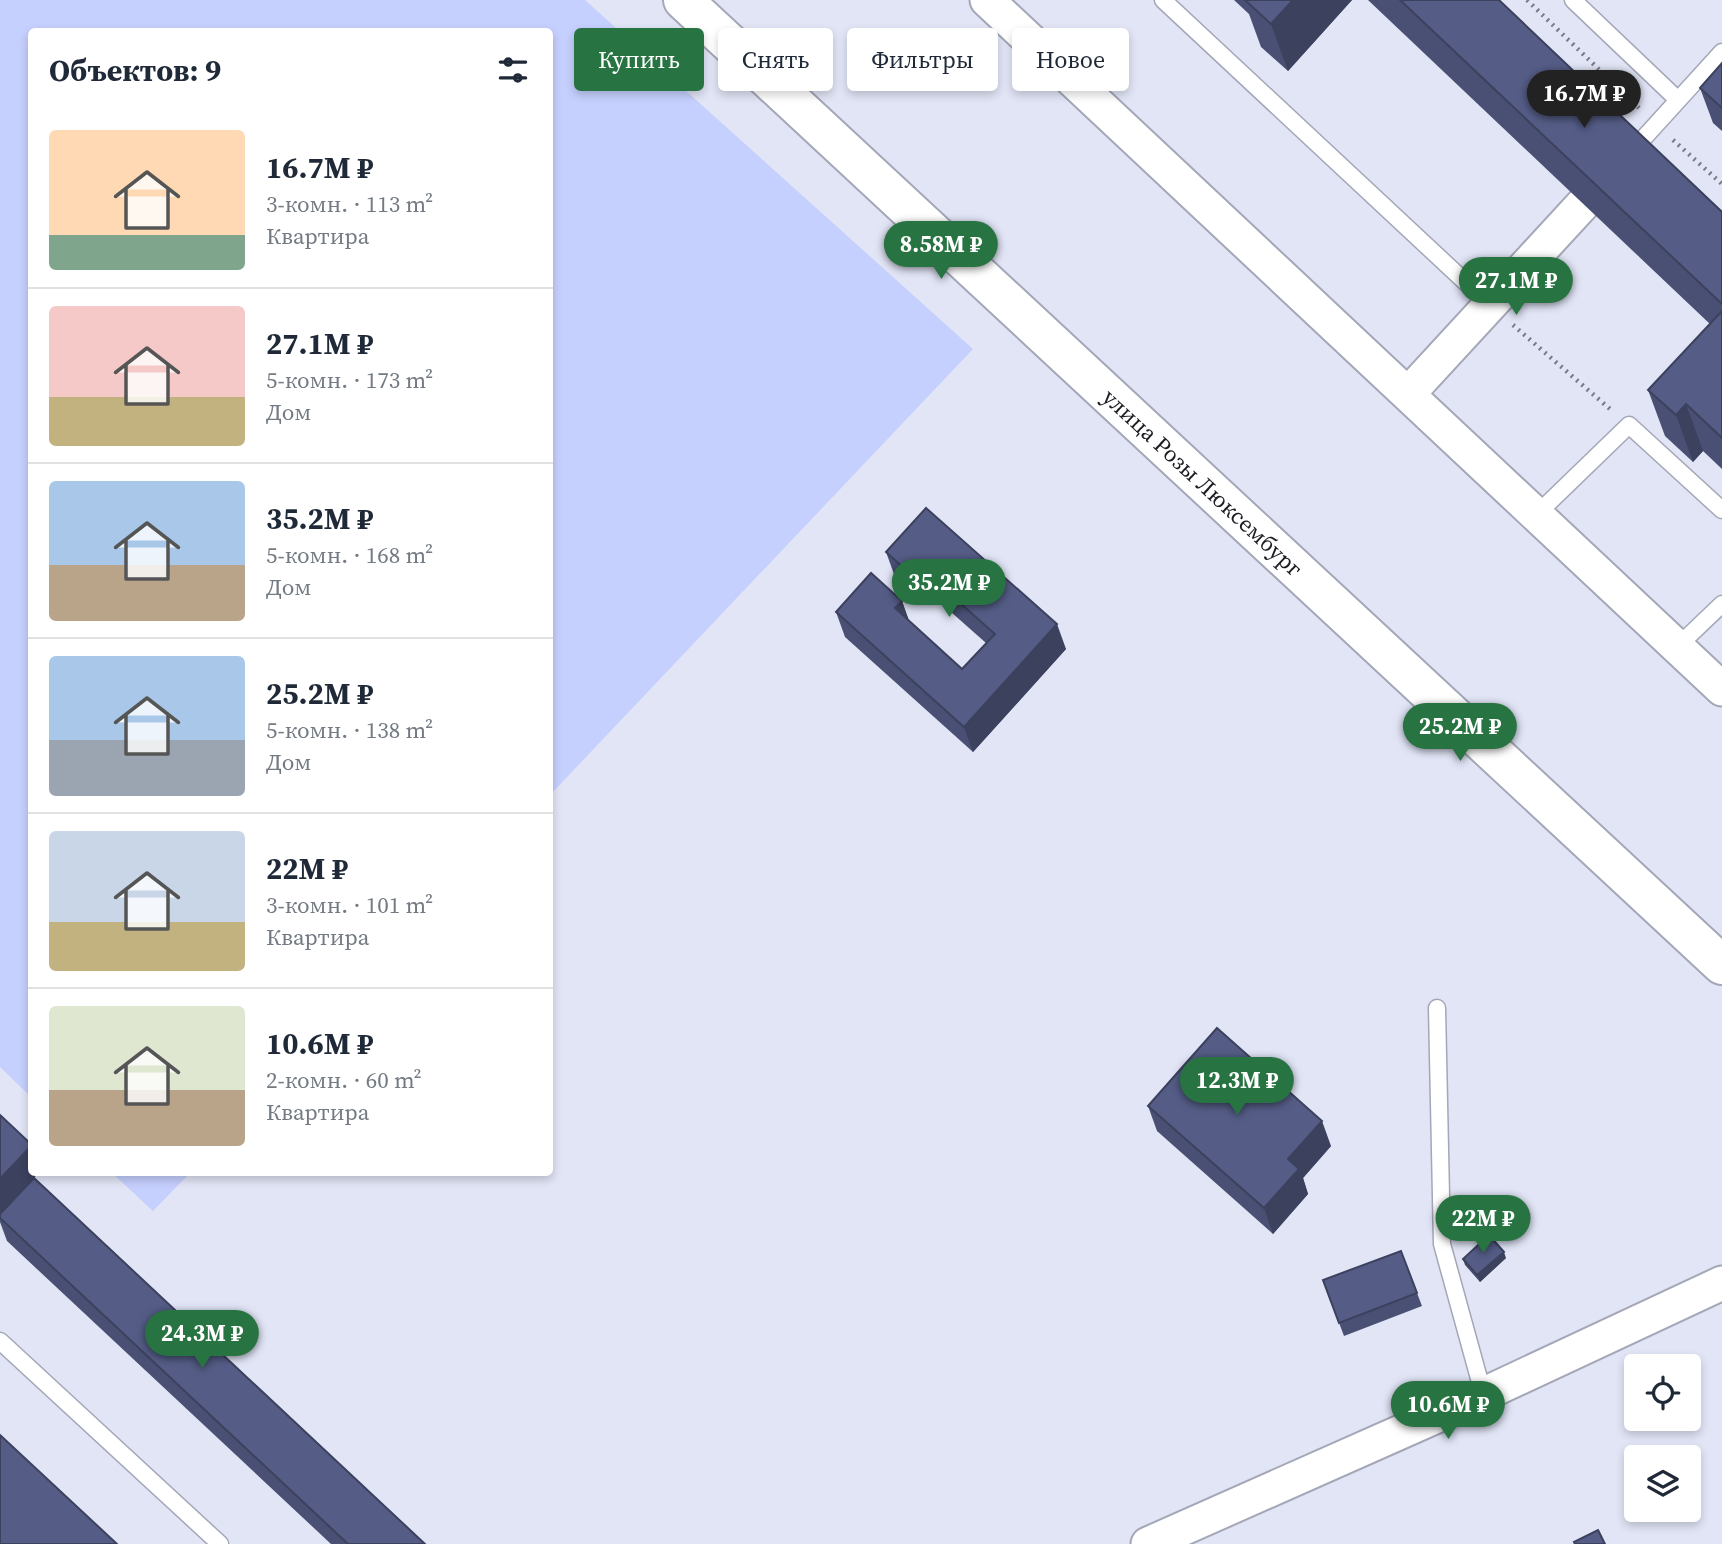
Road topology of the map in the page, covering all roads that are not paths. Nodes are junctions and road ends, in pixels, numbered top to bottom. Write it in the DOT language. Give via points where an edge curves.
graph roads {
  1 [pos="987,0"];
  2 [pos="1163,0"];
  3 [pos="1573,0"];
  4 [pos="696,4"];
  5 [pos="1722,52"];
  6 [pos="1678,100"];
  7 [pos="1629,154"];
  8 [pos="1583,204"];
  9 [pos="1490,306"];
  10 [pos="1408,394"];
  11 [pos="1722,510"];
  12 [pos="1536,515"];
  13 [pos="1722,604"];
  14 [pos="1676,647"];
  15 [pos="1722,690"];
  16 [pos="1722,965"];
  17 [pos="1437,1008"];
  18 [pos="1722,1283"];
  19 [pos="0,1341"];
  20 [pos="1483,1393"];
  21 [pos="220,1544"];
  22 [pos="1148,1544"];
  1 -- 10 [label="street"];
  2 -- 9 [label="lane"];
  3 -- 6 [label="lane"];
  4 -- 16 [label="main road, улица Розы Люксембург"];
  5 -- 6 [label="lane"];
  6 -- 7 [label="lane"];
  8 -- 9 [label="street"];
  9 -- 10 [label="street"];
  10 -- 12 [label="street"];
  11 -- 12 [label="lane" via="1629,425"];
  12 -- 14 [label="street"];
  13 -- 14 [label="lane"];
  14 -- 15 [label="street"];
  17 -- 20 [label="lane" via="1443,1244"];
  18 -- 20 [label="street"];
  19 -- 21 [label="lane"];
  20 -- 22 [label="street"];
}
